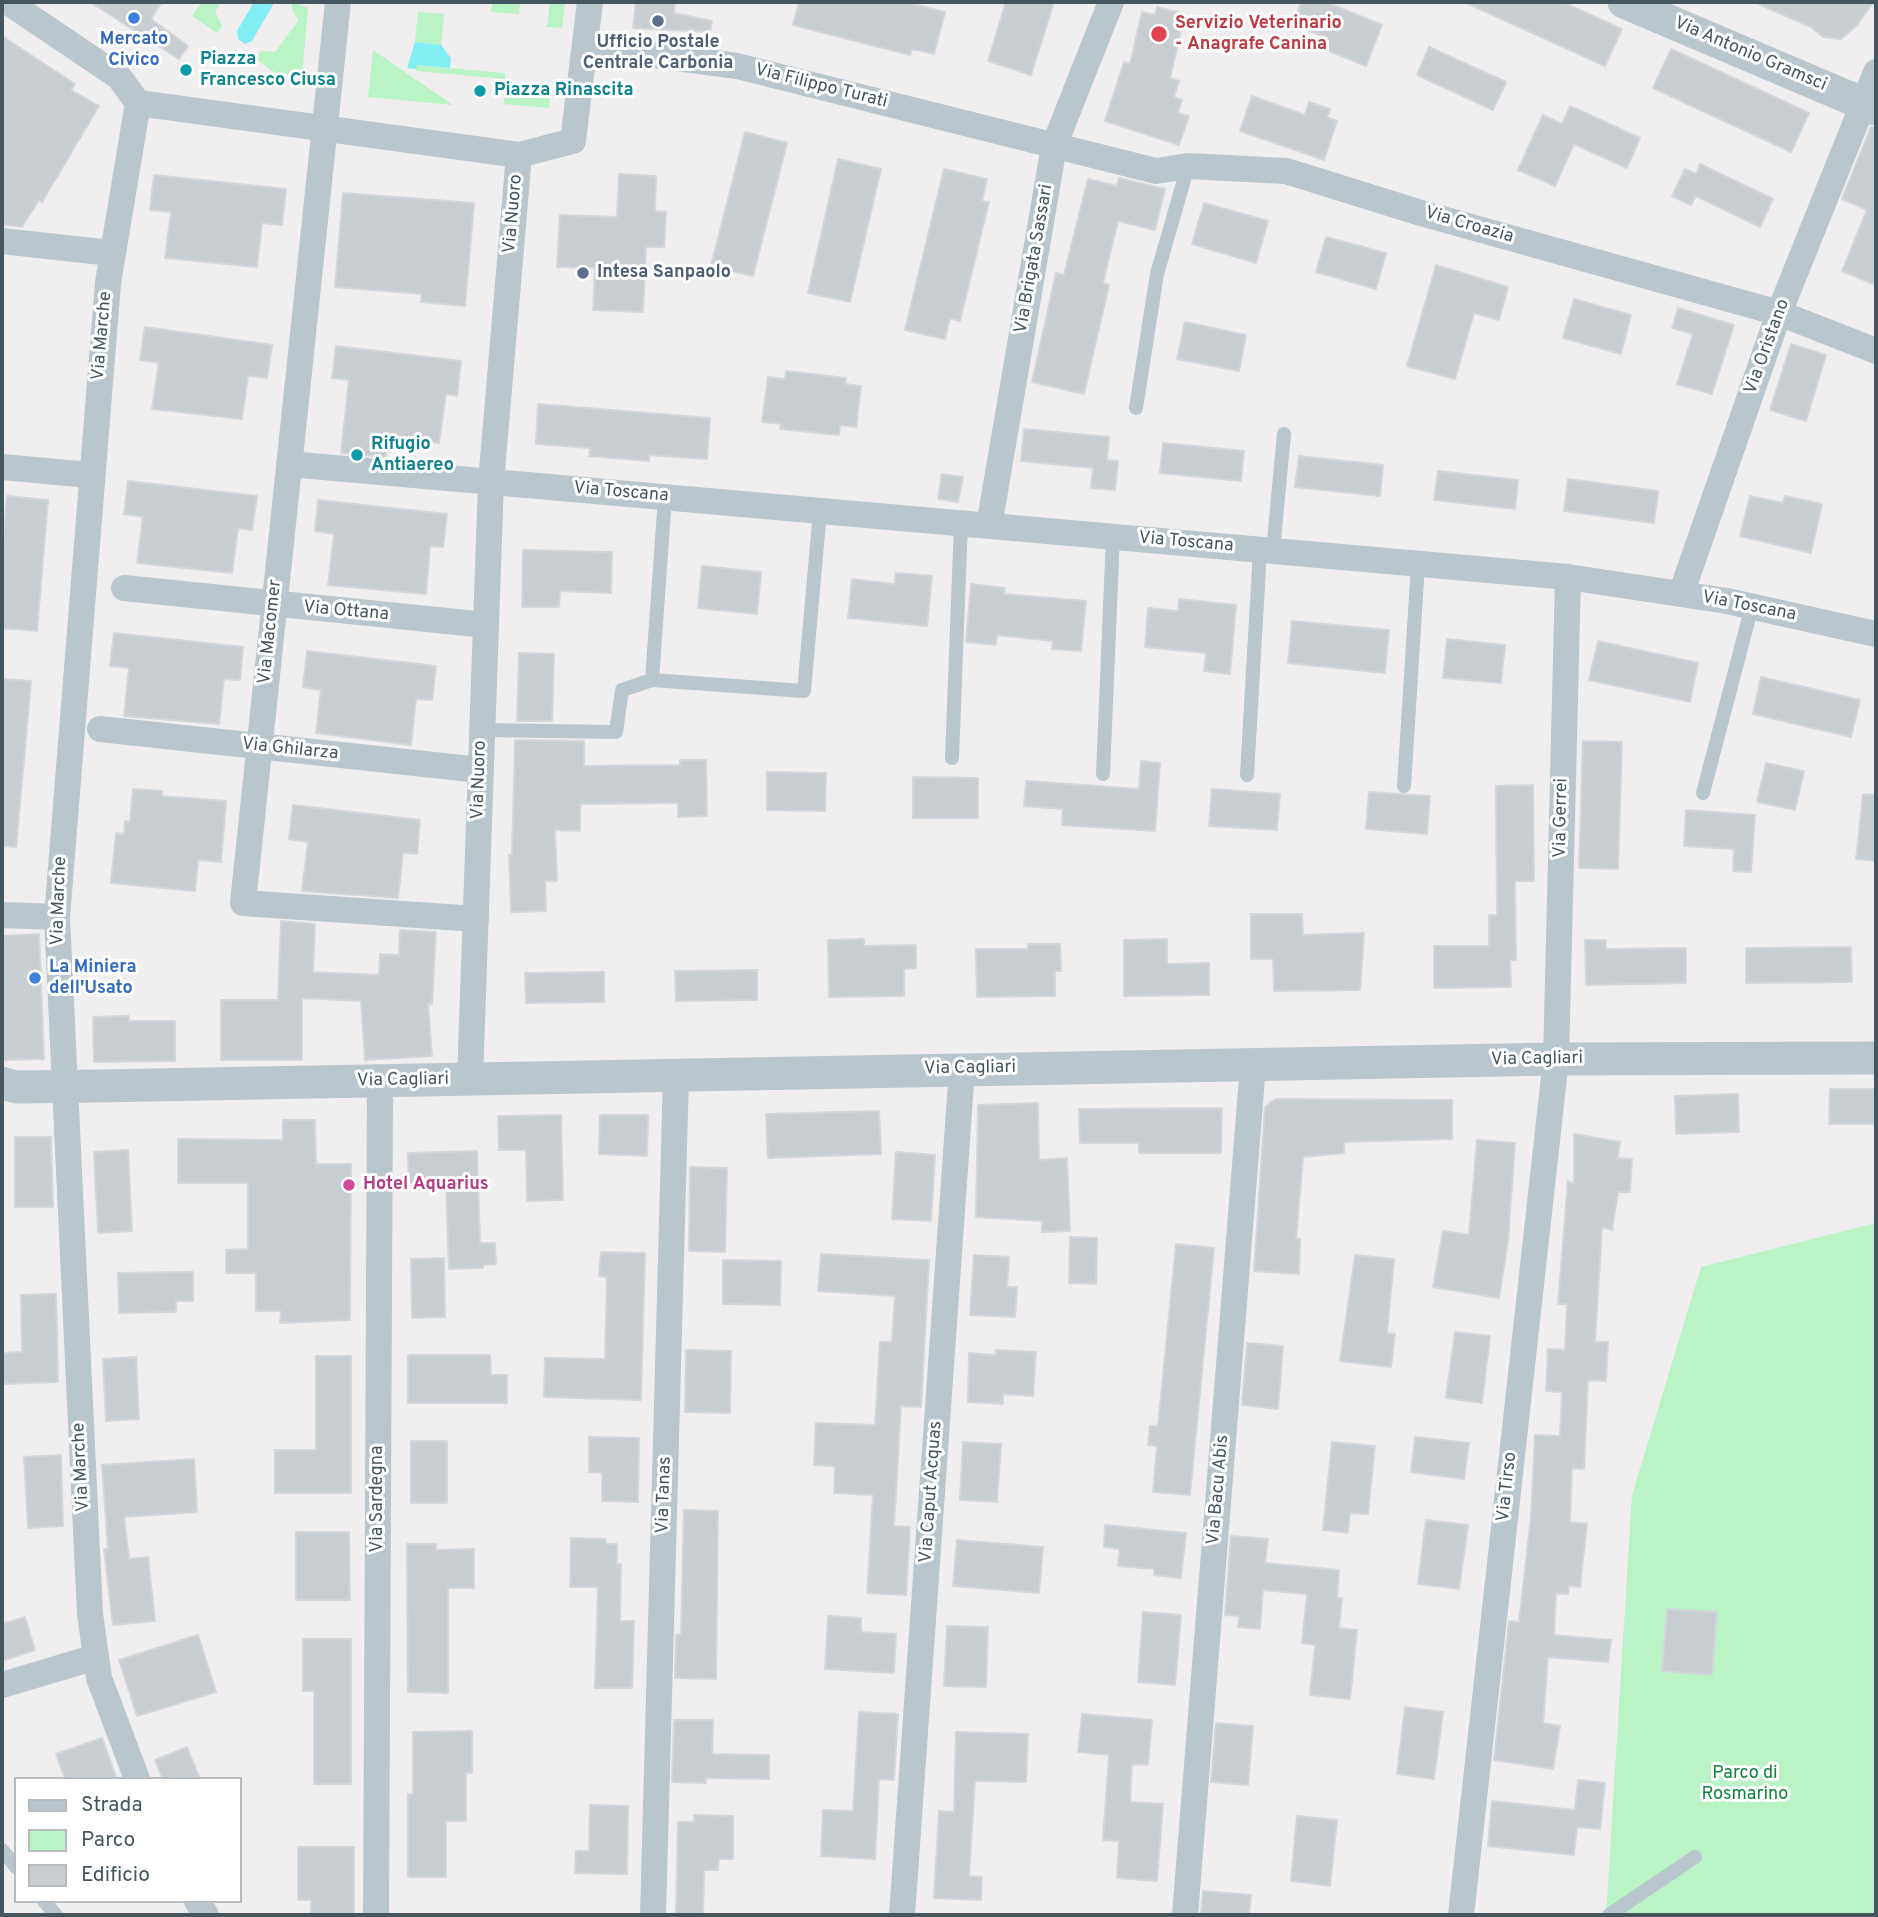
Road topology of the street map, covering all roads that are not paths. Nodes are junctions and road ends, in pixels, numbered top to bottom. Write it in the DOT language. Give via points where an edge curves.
graph roads {
  1 [pos="8,2"];
  2 [pos="338,2"];
  3 [pos="590,2"];
  4 [pos="1111,2"];
  5 [pos="1624,2"];
  6 [pos="585,46"];
  7 [pos="1876,72"];
  8 [pos="138,103"];
  9 [pos="1869,106"];
  10 [pos="327,129"];
  11 [pos="1054,146"];
  12 [pos="519,155"];
  13 [pos="1188,166"];
  14 [pos="2,241"];
  15 [pos="111,253"];
  16 [pos="1779,313"];
  17 [pos="1876,351"];
  18 [pos="1136,408"];
  19 [pos="1284,434"];
  20 [pos="289,464"];
  21 [pos="2,467"];
  22 [pos="90,475"];
  23 [pos="491,482"];
  24 [pos="665,497"];
  25 [pos="820,511"];
  26 [pos="961,523"];
  27 [pos="989,526"];
  28 [pos="1113,537"];
  29 [pos="1267,550"];
  30 [pos="1418,564"];
  31 [pos="1568,577"];
  32 [pos="124,588"];
  33 [pos="1681,594"];
  34 [pos="274,605"];
  35 [pos="1752,606"];
  36 [pos="486,625"];
  37 [pos="1876,635"];
  38 [pos="652,680"];
  39 [pos="100,729"];
  40 [pos="482,730"];
  41 [pos="260,747"];
  42 [pos="952,758"];
  43 [pos="480,770"];
  44 [pos="1103,774"];
  45 [pos="1248,775"];
  46 [pos="1404,786"];
  47 [pos="1703,793"];
  48 [pos="2,915"];
  49 [pos="57,917"];
  50 [pos="476,919"];
  51 [pos="1876,1058"];
  52 [pos="1556,1059"];
  53 [pos="1253,1065"];
  54 [pos="962,1069"];
  55 [pos="676,1075"];
  56 [pos="470,1079"];
  57 [pos="380,1082"];
  58 [pos="2,1083"];
  59 [pos="64,1087"];
  60 [pos="96,1657"];
  61 [pos="2,1685"];
  62 [pos="136,1777"];
  63 [pos="2,1850"];
  64 [pos="1695,1857"];
  65 [pos="14,1865"];
  66 [pos="376,1915"];
  67 [pos="653,1915"];
  68 [pos="902,1915"];
  69 [pos="1185,1915"];
  70 [pos="1461,1915"];
  71 [pos="1609,1915"];
  1 -- 8 [label="street" via="119,77"];
  2 -- 10 [label="street"];
  3 -- 6 [label="street"];
  4 -- 11 [label="street, Via Brigata Sassari"];
  5 -- 9 [label="street, Via Antonio Gramsci"];
  6 -- 11 [label="street, Via Filippo Turati" via="737,66"];
  6 -- 12 [label="street" via="573,141"];
  7 -- 9 [label="street, Via Oristano"];
  8 -- 10 [label="street"];
  8 -- 15 [label="street, Via Marche"];
  9 -- 16 [label="street, Via Oristano"];
  10 -- 12 [label="street"];
  10 -- 20 [label="street, Via Macomer"];
  11 -- 13 [label="street, Via Croazia" via="1156,171"];
  11 -- 27 [label="street, Via Brigata Sassari"];
  12 -- 23 [label="street, Via Nuoro"];
  13 -- 16 [label="street, Via Croazia" via="1286,172"];
  13 -- 18 [label="lane" via="1157,274"];
  14 -- 15 [label="street"];
  15 -- 22 [label="street, Via Marche"];
  16 -- 17 [label="street, Via Croazia"];
  16 -- 33 [label="street, Via Oristano"];
  19 -- 29 [label="lane"];
  20 -- 23 [label="street"];
  20 -- 34 [label="street, Via Macomer"];
  21 -- 22 [label="street"];
  22 -- 49 [label="street, Via Marche"];
  23 -- 24 [label="street, Via Toscana"];
  23 -- 36 [label="street, Via Nuoro"];
  24 -- 25 [label="street, Via Toscana"];
  24 -- 38 [label="lane"];
  25 -- 26 [label="street, Via Toscana"];
  25 -- 38 [label="lane" via="804,691"];
  26 -- 27 [label="street, Via Toscana"];
  26 -- 42 [label="lane"];
  27 -- 28 [label="street, Via Toscana"];
  28 -- 29 [label="street, Via Toscana"];
  28 -- 44 [label="lane"];
  29 -- 30 [label="street, Via Toscana"];
  29 -- 45 [label="lane"];
  30 -- 31 [label="street, Via Toscana"];
  30 -- 46 [label="lane"];
  31 -- 33 [label="street, Via Toscana"];
  31 -- 52 [label="street, Via Gerrei"];
  32 -- 34 [label="street, Via Ottana"];
  33 -- 35 [label="street, Via Toscana"];
  34 -- 36 [label="street, Via Ottana"];
  34 -- 41 [label="street, Via Macomer"];
  35 -- 37 [label="street, Via Toscana"];
  35 -- 47 [label="lane"];
  36 -- 40 [label="street, Via Nuoro"];
  38 -- 40 [label="lane" via="622,690 616,732"];
  39 -- 41 [label="street, Via Ghilarza"];
  40 -- 43 [label="street, Via Nuoro"];
  41 -- 43 [label="street, Via Ghilarza"];
  41 -- 50 [label="street, Via Macomer" via="243,903"];
  43 -- 50 [label="street, Via Nuoro"];
  48 -- 49 [label="street"];
  49 -- 59 [label="street, Via Marche"];
  50 -- 56 [label="street, Via Nuoro"];
  51 -- 52 [label="street, Via Cagliari"];
  52 -- 53 [label="street, Via Cagliari"];
  52 -- 70 [label="street, Via Tirso"];
  53 -- 54 [label="street, Via Cagliari"];
  53 -- 69 [label="street, Via Bacu Abis"];
  54 -- 55 [label="street, Via Cagliari"];
  54 -- 68 [label="street, Via Caput Acquas"];
  55 -- 56 [label="street, Via Cagliari"];
  55 -- 67 [label="street, Via Tanas"];
  56 -- 57 [label="street, Via Cagliari"];
  57 -- 59 [label="street, Via Cagliari"];
  57 -- 66 [label="street, Via Sardegna"];
  58 -- 59 [label="street, Via Cagliari"];
  59 -- 60 [label="street, Via Marche" via="90,1614"];
  60 -- 61 [label="street"];
  60 -- 62 [label="street, Via Marche" via="99,1678"];
  63 -- 65 [label="lane"];
  64 -- 71 [label="lane"];
}
